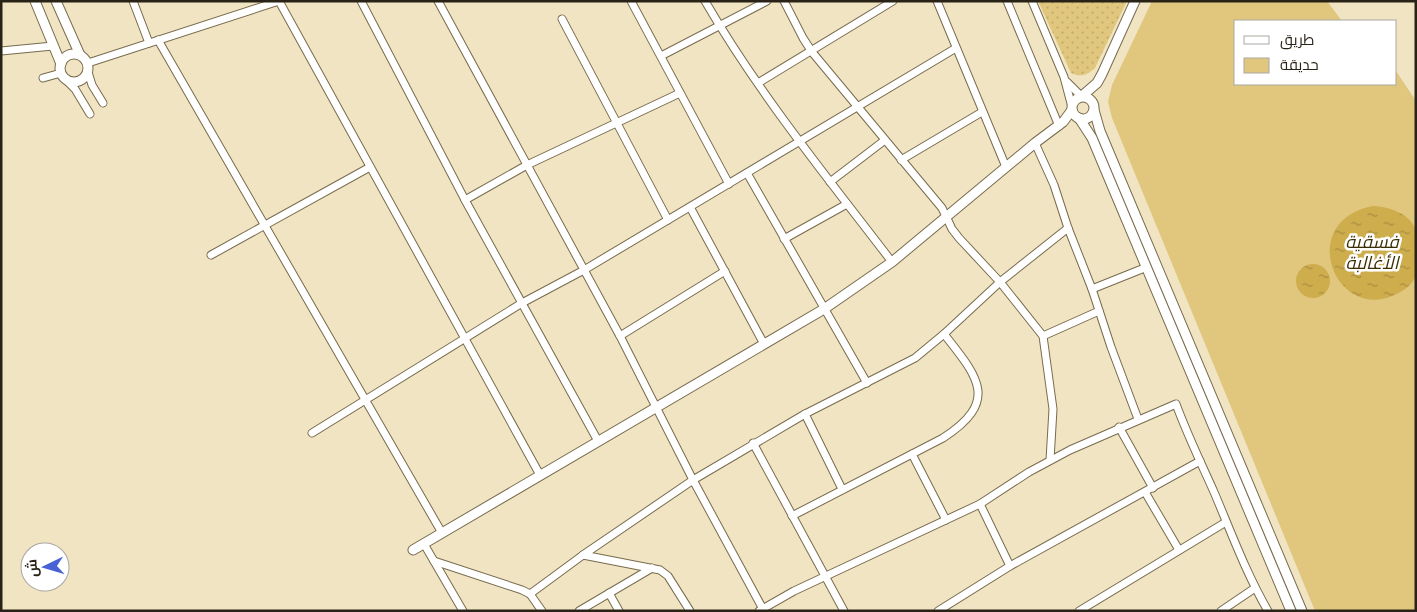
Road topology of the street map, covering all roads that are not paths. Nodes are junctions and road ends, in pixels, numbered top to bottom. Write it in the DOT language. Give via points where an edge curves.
graph roads {
  1 [pos="35,1"];
  2 [pos="56,1"];
  3 [pos="133,1"];
  4 [pos="279,1"];
  5 [pos="361,1"];
  6 [pos="438,1"];
  7 [pos="631,1"];
  8 [pos="705,1"];
  9 [pos="767,1"];
  10 [pos="784,1"];
  11 [pos="893,1"];
  12 [pos="937,1"];
  13 [pos="1008,1"];
  14 [pos="1032,1"];
  15 [pos="1134,1"];
  16 [pos="562,19"];
  17 [pos="719,25"];
  18 [pos="158,40"];
  19 [pos="149,43"];
  20 [pos="53,46"];
  21 [pos="956,48"];
  22 [pos="1,51"];
  23 [pos="812,52"];
  24 [pos="80,55"];
  25 [pos="661,56"];
  26 [pos="88,68"];
  27 [pos="63,72"];
  28 [pos="1102,74"];
  29 [pos="1064,77"];
  30 [pos="43,78"];
  31 [pos="758,83"];
  32 [pos="680,93"];
  33 [pos="1082,96"];
  34 [pos="103,103"];
  35 [pos="858,106"];
  36 [pos="1094,109"];
  37 [pos="982,112"];
  38 [pos="1075,113"];
  39 [pos="90,114"];
  40 [pos="617,122"];
  41 [pos="1061,124"];
  42 [pos="885,140"];
  43 [pos="799,142"];
  44 [pos="1035,143"];
  45 [pos="901,160"];
  46 [pos="527,165"];
  47 [pos="370,167"];
  48 [pos="1006,167"];
  49 [pos="747,173"];
  50 [pos="830,182"];
  51 [pos="729,184"];
  52 [pos="465,200"];
  53 [pos="847,204"];
  54 [pos="690,207"];
  55 [pos="946,216"];
  56 [pos="668,220"];
  57 [pos="264,225"];
  58 [pos="1068,228"];
  59 [pos="784,239"];
  60 [pos="211,255"];
  61 [pos="892,262"];
  62 [pos="1146,267"];
  63 [pos="584,270"];
  64 [pos="725,271"];
  65 [pos="1000,282"];
  66 [pos="1092,289"];
  67 [pos="522,303"];
  68 [pos="824,309"];
  69 [pos="1099,311"];
  70 [pos="944,334"];
  71 [pos="620,336"];
  72 [pos="1043,336"];
  73 [pos="465,338"];
  74 [pos="764,344"];
  75 [pos="867,384"];
  76 [pos="365,400"];
  77 [pos="656,407"];
  78 [pos="805,414"];
  79 [pos="1138,419"];
  80 [pos="1119,427"];
  81 [pos="312,433"];
  82 [pos="598,442"];
  83 [pos="753,443"];
  84 [pos="912,454"];
  85 [pos="1050,460"];
  86 [pos="1200,462"];
  87 [pos="540,475"];
  88 [pos="693,480"];
  89 [pos="1153,488"];
  90 [pos="842,489"];
  91 [pos="1146,492"];
  92 [pos="980,504"];
  93 [pos="792,516"];
  94 [pos="946,520"];
  95 [pos="1226,522"];
  96 [pos="442,533"];
  97 [pos="424,544"];
  98 [pos="413,550"];
  99 [pos="1179,550"];
  100 [pos="584,555"];
  101 [pos="434,561"];
  102 [pos="1010,566"];
  103 [pos="652,568"];
  104 [pos="824,576"];
  105 [pos="1256,588"];
  106 [pos="609,593"];
  107 [pos="530,594"];
  108 [pos="762,610"];
  109 [pos="463,611"];
  110 [pos="542,611"];
  111 [pos="579,611"];
  112 [pos="619,611"];
  113 [pos="690,611"];
  114 [pos="844,611"];
  115 [pos="938,611"];
  116 [pos="1079,611"];
  117 [pos="1221,611"];
  118 [pos="1268,611"];
  119 [pos="1291,611"];
  120 [pos="1302,611"];
  1 -- 20 [label="street"];
  2 -- 24 [label="street"];
  3 -- 19 [label="street"];
  4 -- 18 [label="street"];
  4 -- 47 [label="street"];
  5 -- 52 [label="street"];
  6 -- 46 [label="street"];
  7 -- 25 [label="street"];
  8 -- 17 [label="street"];
  9 -- 17 [label="street"];
  10 -- 23 [label="street"];
  11 -- 23 [label="street"];
  12 -- 21 [label="street"];
  13 -- 41 [label="street"];
  14 -- 29 [label="street"];
  15 -- 28 [label="street"];
  16 -- 40 [label="street"];
  17 -- 25 [label="street"];
  17 -- 31 [label="street"];
  18 -- 19 [label="street"];
  18 -- 57 [label="street"];
  19 -- 26 [label="street"];
  20 -- 22 [label="street"];
  20 -- 27 [label="street"];
  21 -- 35 [label="street"];
  21 -- 37 [label="street"];
  23 -- 31 [label="street"];
  23 -- 35 [label="street"];
  24 -- 26 [label="street"];
  24 -- 27 [label="street" via="68,55"];
  25 -- 32 [label="street"];
  26 -- 27 [label="street" via="86,76 75,82"];
  26 -- 34 [label="street" via="92,85"];
  27 -- 30 [label="street"];
  27 -- 39 [label="street"];
  28 -- 33 [label="street"];
  28 -- 36 [label="street"];
  29 -- 33 [label="street"];
  29 -- 38 [label="street"];
  31 -- 43 [label="street"];
  32 -- 40 [label="street"];
  32 -- 51 [label="street"];
  33 -- 36 [label="street" via="1089,98"];
  33 -- 38 [label="street" via="1075,100"];
  35 -- 42 [label="street"];
  35 -- 43 [label="street"];
  36 -- 38 [label="street" via="1090,117"];
  36 -- 120 [label="street" via="1104,140"];
  37 -- 45 [label="street"];
  37 -- 48 [label="street"];
  38 -- 41 [label="street"];
  38 -- 62 [label="street" via="1092,138"];
  40 -- 46 [label="street"];
  40 -- 56 [label="street"];
  41 -- 44 [label="street"];
  42 -- 45 [label="street"];
  42 -- 50 [label="street"];
  43 -- 49 [label="street"];
  43 -- 50 [label="street"];
  44 -- 48 [label="street"];
  44 -- 58 [label="street" via="1054,185"];
  45 -- 55 [label="street"];
  46 -- 52 [label="street"];
  46 -- 63 [label="street"];
  47 -- 57 [label="street"];
  47 -- 73 [label="street"];
  48 -- 55 [label="street"];
  49 -- 51 [label="street"];
  49 -- 59 [label="street"];
  50 -- 53 [label="street"];
  51 -- 54 [label="street"];
  52 -- 67 [label="street"];
  53 -- 59 [label="street"];
  53 -- 61 [label="street"];
  54 -- 56 [label="street"];
  54 -- 64 [label="street"];
  55 -- 61 [label="street"];
  55 -- 65 [label="street" via="959,238"];
  56 -- 63 [label="street"];
  57 -- 60 [label="street"];
  57 -- 76 [label="street"];
  58 -- 65 [label="street"];
  58 -- 66 [label="street"];
  59 -- 68 [label="street"];
  61 -- 68 [label="street"];
  62 -- 66 [label="street"];
  62 -- 119 [label="street"];
  63 -- 67 [label="street"];
  63 -- 71 [label="street"];
  64 -- 71 [label="street"];
  64 -- 74 [label="street"];
  65 -- 70 [label="street"];
  65 -- 72 [label="street"];
  66 -- 69 [label="street"];
  67 -- 73 [label="street"];
  67 -- 82 [label="street"];
  68 -- 74 [label="street"];
  68 -- 75 [label="street"];
  69 -- 72 [label="street"];
  69 -- 79 [label="street"];
  70 -- 75 [label="street" via="915,358"];
  70 -- 84 [label="street" via="974,374 978,393 976,408 960,427"];
  71 -- 77 [label="street"];
  72 -- 85 [label="street" via="1053,409"];
  73 -- 76 [label="street"];
  73 -- 87 [label="street"];
  74 -- 77 [label="street"];
  75 -- 78 [label="street"];
  76 -- 81 [label="street"];
  76 -- 96 [label="street"];
  77 -- 82 [label="street"];
  77 -- 88 [label="street"];
  78 -- 83 [label="street"];
  78 -- 90 [label="street"];
  79 -- 80 [label="street"];
  79 -- 86 [label="street" via="1176,404"];
  80 -- 85 [label="street"];
  80 -- 89 [label="street"];
  82 -- 87 [label="street"];
  83 -- 88 [label="street"];
  83 -- 93 [label="street"];
  84 -- 90 [label="street"];
  84 -- 94 [label="street"];
  85 -- 92 [label="street"];
  86 -- 89 [label="street"];
  86 -- 95 [label="street"];
  87 -- 96 [label="street"];
  88 -- 100 [label="street"];
  88 -- 108 [label="street"];
  89 -- 91 [label="street"];
  90 -- 93 [label="street"];
  91 -- 99 [label="street"];
  91 -- 102 [label="street"];
  92 -- 94 [label="street"];
  92 -- 102 [label="street"];
  93 -- 104 [label="street"];
  94 -- 104 [label="street"];
  95 -- 99 [label="street"];
  95 -- 105 [label="street"];
  96 -- 97 [label="street"];
  97 -- 98 [label="street"];
  97 -- 101 [label="street"];
  99 -- 116 [label="street"];
  100 -- 103 [label="street"];
  100 -- 107 [label="street"];
  101 -- 107 [label="street"];
  101 -- 109 [label="street"];
  102 -- 115 [label="street"];
  103 -- 106 [label="street"];
  103 -- 113 [label="street" via="668,576"];
  104 -- 108 [label="street"];
  104 -- 114 [label="street"];
  105 -- 117 [label="street"];
  105 -- 118 [label="street"];
  106 -- 111 [label="street"];
  106 -- 112 [label="street"];
  107 -- 110 [label="street"];
}
